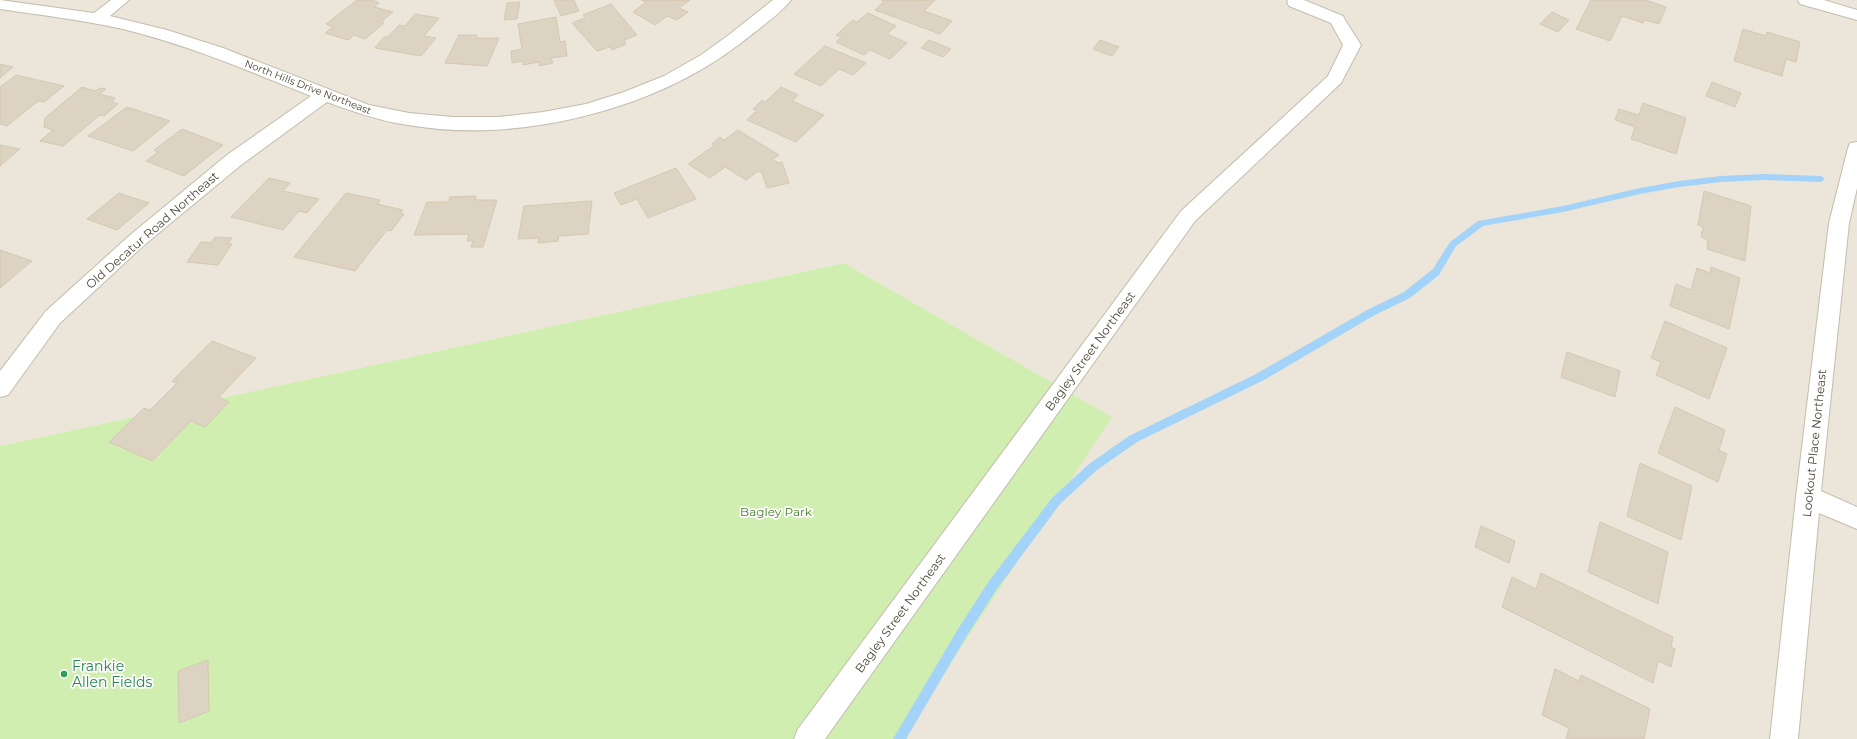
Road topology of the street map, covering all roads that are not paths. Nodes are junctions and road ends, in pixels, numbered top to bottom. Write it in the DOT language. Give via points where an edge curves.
graph roads {
  1 [pos="121,0"];
  2 [pos="783,0"];
  3 [pos="1806,0"];
  4 [pos="1295,2"];
  5 [pos="0,4"];
  6 [pos="1857,15"];
  7 [pos="96,18"];
  8 [pos="325,95"];
  9 [pos="1857,148"];
  10 [pos="0,388"];
  11 [pos="1808,497"];
  12 [pos="1857,518"];
  13 [pos="808,739"];
  14 [pos="1784,739"];
  1 -- 7 [label="street"];
  2 -- 8 [label="street, North Hills Drive Northeast" via="707,60 679,76 594,108 547,118 460,124 408,120 367,111"];
  3 -- 6 [label="street"];
  4 -- 13 [label="street, Bagley Street Northeast" via="1338,20 1352,45 1335,79 1188,216"];
  5 -- 7 [label="street, North Hills Drive Northeast"];
  7 -- 8 [label="street, North Hills Drive Northeast" via="202,47"];
  8 -- 10 [label="street, Old Decatur Road Northeast" via="234,160 131,246 53,317"];
  9 -- 11 [label="street, Lookout Place Northeast" via="1839,223"];
  11 -- 12 [label="street"];
  11 -- 14 [label="street, Lookout Place Northeast"];
}
